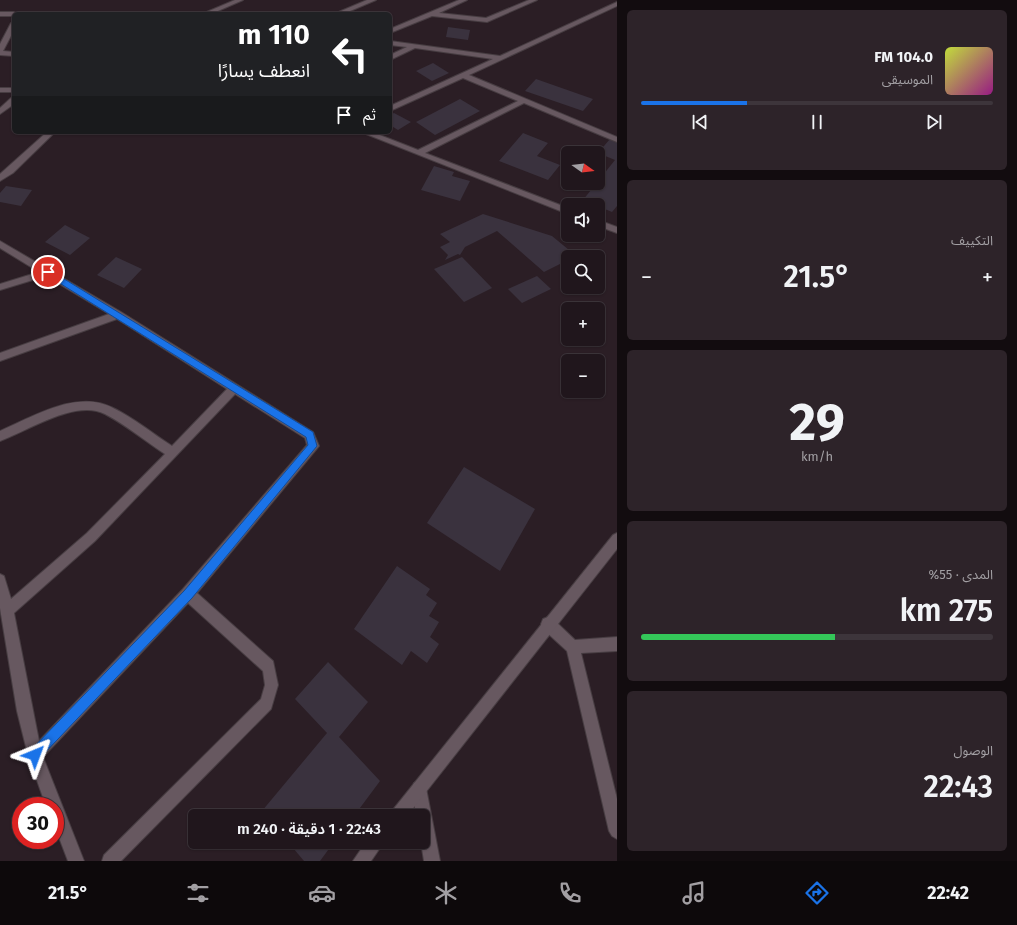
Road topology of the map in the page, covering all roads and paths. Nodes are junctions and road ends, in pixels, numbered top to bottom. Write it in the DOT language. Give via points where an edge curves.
graph roads {
  1 [pos="240,0"];
  2 [pos="373,0"];
  3 [pos="464,0"];
  4 [pos="534,0"];
  5 [pos="617,4"];
  6 [pos="210,12"];
  7 [pos="342,12"];
  8 [pos="0,14"];
  9 [pos="12,14"];
  10 [pos="432,14"];
  11 [pos="12,27"];
  12 [pos="392,30"];
  13 [pos="392,43"];
  14 [pos="415,46"];
  15 [pos="0,52"];
  16 [pos="12,54"];
  17 [pos="392,57"];
  18 [pos="501,58"];
  19 [pos="465,76"];
  20 [pos="0,90"];
  21 [pos="12,90"];
  22 [pos="523,101"];
  23 [pos="12,102"];
  24 [pos="392,108"];
  25 [pos="0,112"];
  26 [pos="49,134"];
  27 [pos="370,134"];
  28 [pos="617,140"];
  29 [pos="418,153"];
  30 [pos="0,178"];
  31 [pos="561,208"];
  32 [pos="617,220"];
  33 [pos="614,229"];
  34 [pos="0,244"];
  35 [pos="48,272"];
  36 [pos="0,287"];
  37 [pos="118,315"];
  38 [pos="0,357"];
  39 [pos="234,388"];
  40 [pos="0,436"];
  41 [pos="173,453"];
  42 [pos="617,539"];
  43 [pos="0,580"];
  44 [pos="188,594"];
  45 [pos="8,610"];
  46 [pos="548,624"];
  47 [pos="617,644"];
  48 [pos="574,647"];
  49 [pos="35,755"];
  50 [pos="420,788"];
  51 [pos="51,797"];
  52 [pos="403,809"];
  53 [pos="64,830"];
  54 [pos="617,831"];
  55 [pos="370,849"];
  56 [pos="76,861"];
  57 [pos="110,861"];
  58 [pos="361,861"];
  59 [pos="432,861"];
  1 -- 6 [label="street"];
  2 -- 7 [label="street"];
  3 -- 10 [label="street"];
  4 -- 10 [label="street" via="487,20"];
  5 -- 18 [label="street"];
  8 -- 9 [label="street"];
  10 -- 12 [label="street"];
  11 -- 15 [label="street"];
  13 -- 14 [label="street"];
  14 -- 17 [label="street"];
  14 -- 18 [label="street"];
  15 -- 16 [label="street"];
  18 -- 19 [label="street"];
  19 -- 22 [label="street"];
  19 -- 24 [label="street"];
  20 -- 21 [label="street"];
  22 -- 28 [label="street"];
  22 -- 29 [label="street"];
  23 -- 25 [label="street"];
  26 -- 30 [label="street"];
  27 -- 29 [label="street"];
  29 -- 31 [label="street"];
  32 -- 33 [label="street"];
  34 -- 35 [label="street"];
  35 -- 36 [label="street"];
  35 -- 37 [label="street"];
  37 -- 38 [label="street"];
  37 -- 39 [label="street"];
  39 -- 41 [label="street"];
  39 -- 44 [label="street" via="310,435 313,446"];
  40 -- 41 [label="street" via="68,409 98,407 109,411"];
  41 -- 45 [label="street" via="91,538"];
  42 -- 46 [label="street"];
  43 -- 45 [label="street"];
  44 -- 49 [label="street"];
  44 -- 57 [label="street" via="268,666 272,690 266,704"];
  45 -- 49 [label="street" via="19,682"];
  46 -- 48 [label="street"];
  46 -- 50 [label="street"];
  47 -- 48 [label="street"];
  48 -- 54 [label="street"];
  49 -- 51 [label="street"];
  50 -- 52 [label="street"];
  50 -- 59 [label="street"];
  53 -- 56 [label="street"];
  55 -- 58 [label="street"];
}
